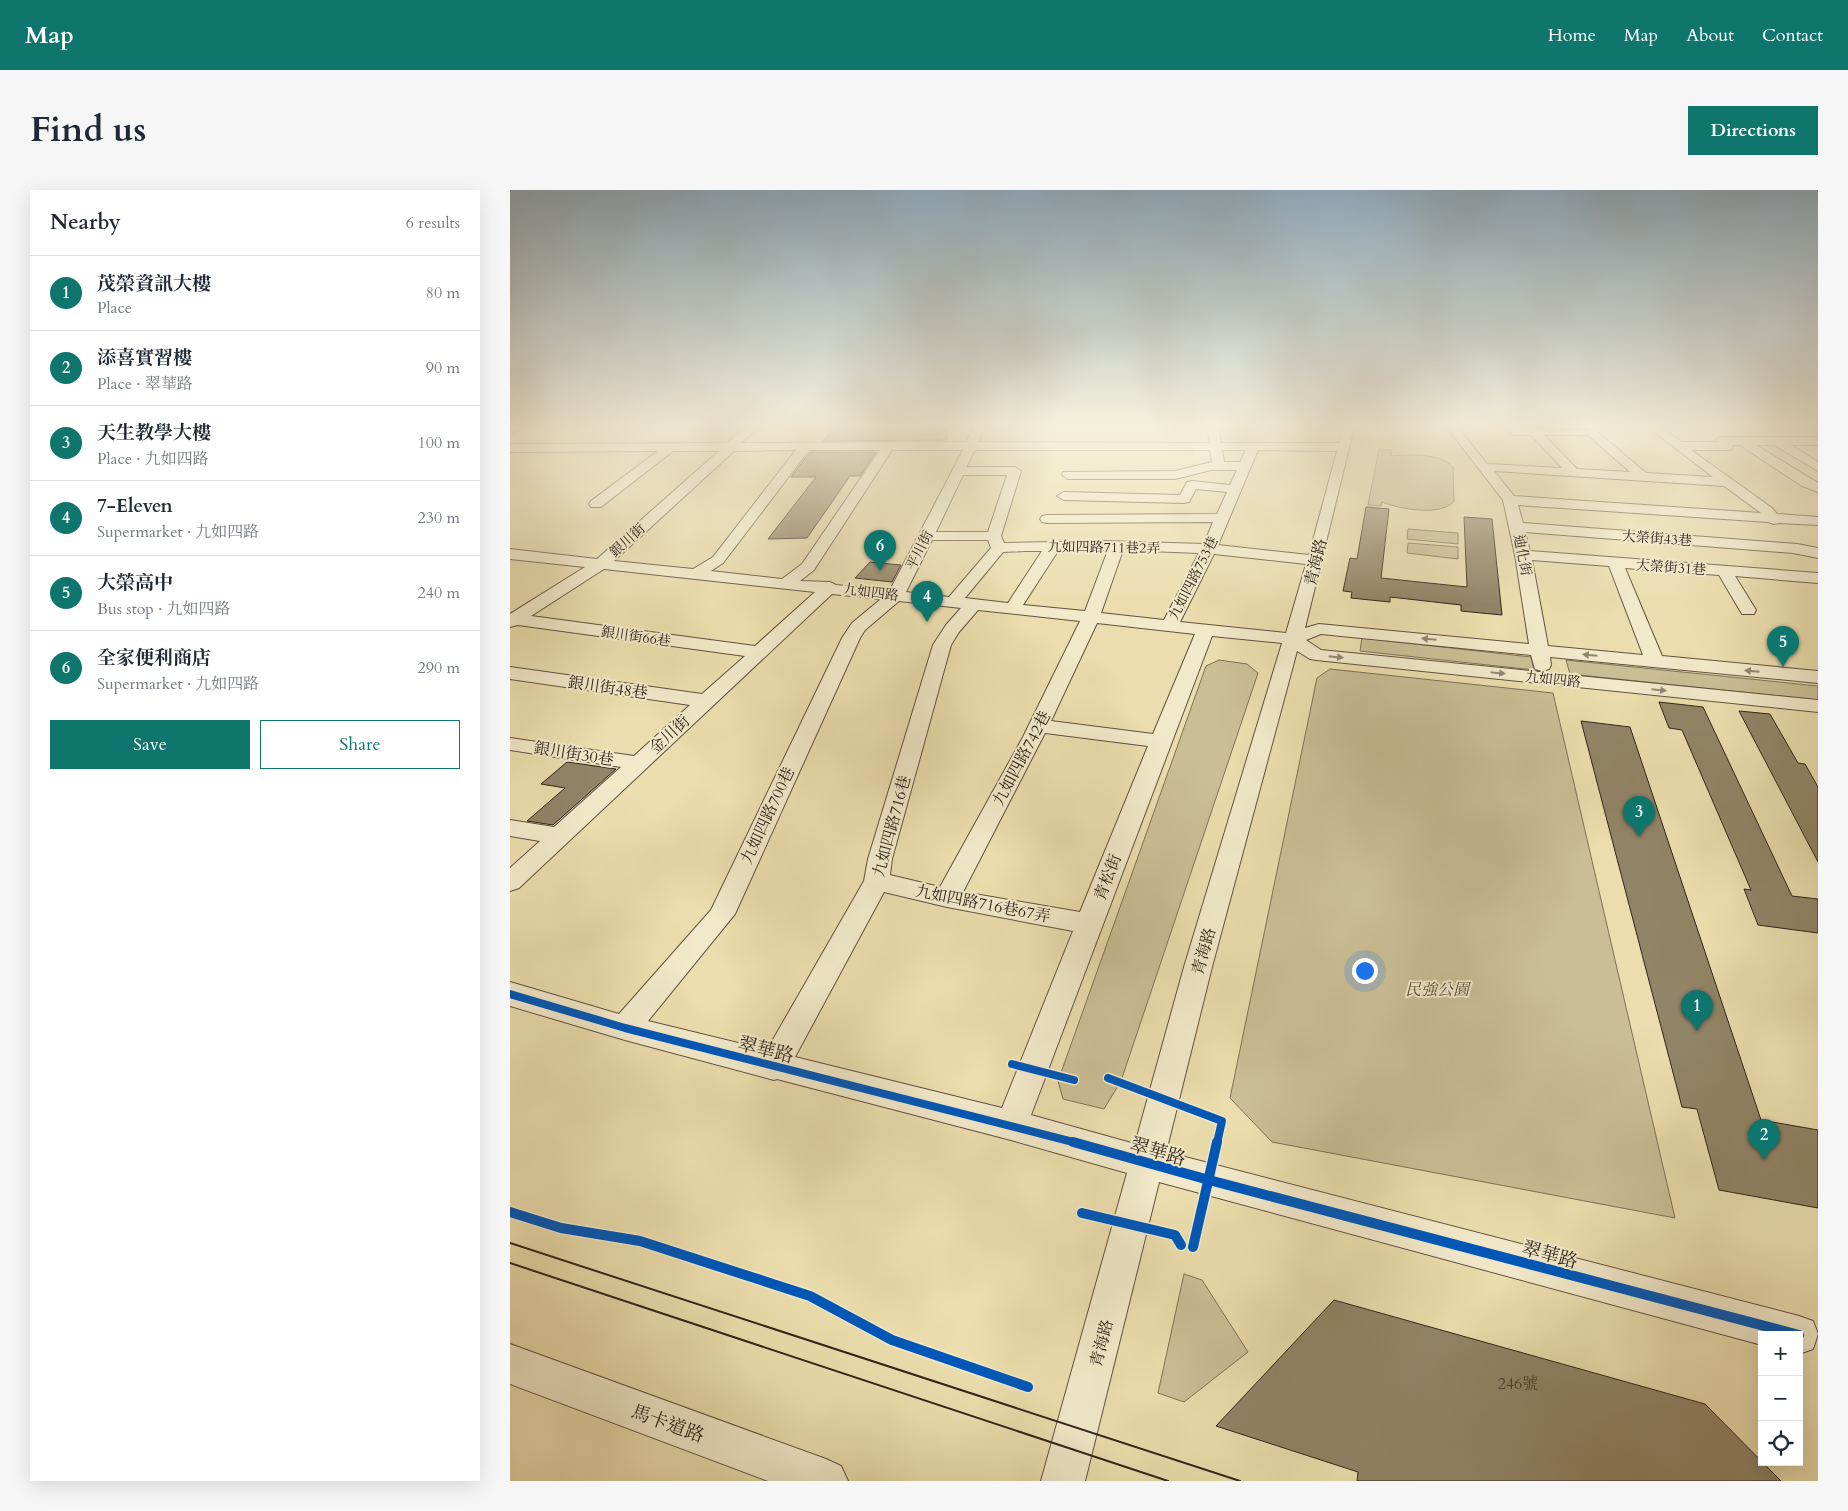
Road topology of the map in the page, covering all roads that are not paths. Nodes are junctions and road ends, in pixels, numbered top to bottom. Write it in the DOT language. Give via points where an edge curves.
graph roads {
  1 [pos="622,484"];
  2 [pos="689,484"];
  3 [pos="776,484"];
  4 [pos="863,484"];
  5 [pos="951,484"];
  6 [pos="1012,484"];
  7 [pos="1066,484"];
  8 [pos="1238,484"];
  9 [pos="1334,484"];
  10 [pos="1497,484"];
  11 [pos="1731,484"];
  12 [pos="1236,489"];
  13 [pos="1064,496"];
  14 [pos="1128,498"];
  15 [pos="1510,500"];
  16 [pos="596,504"];
  17 [pos="1223,518"];
  18 [pos="1773,518"];
  19 [pos="1124,519"];
  20 [pos="1818,521"];
  21 [pos="1517,527"];
  22 [pos="927,536"];
  23 [pos="997,542"];
  24 [pos="1053,546"];
  25 [pos="1117,546"];
  26 [pos="1209,549"];
  27 [pos="1798,550"];
  28 [pos="1818,553"];
  29 [pos="510,554"];
  30 [pos="1523,555"];
  31 [pos="1315,560"];
  32 [pos="1615,562"];
  33 [pos="602,563"];
  34 [pos="1724,571"];
  35 [pos="698,573"];
  36 [pos="1818,577"];
  37 [pos="787,583"];
  38 [pos="830,587"];
  39 [pos="896,595"];
  40 [pos="963,603"];
  41 [pos="1013,608"];
  42 [pos="1748,610"];
  43 [pos="1092,617"];
  44 [pos="512,621"];
  45 [pos="1169,626"];
  46 [pos="1205,630"];
  47 [pos="1292,639"];
  48 [pos="1539,650"];
  49 [pos="759,652"];
  50 [pos="1654,661"];
  51 [pos="510,673"];
  52 [pos="1818,677"];
  53 [pos="1545,678"];
  54 [pos="706,701"];
  55 [pos="1818,706"];
  56 [pos="1039,726"];
  57 [pos="1160,741"];
  58 [pos="510,744"];
  59 [pos="638,763"];
  60 [pos="510,828"];
  61 [pos="558,836"];
  62 [pos="877,881"];
  63 [pos="510,882"];
  64 [pos="947,898"];
  65 [pos="1090,924"];
  66 [pos="510,994"];
  67 [pos="625,1028"];
  68 [pos="774,1067"];
  69 [pos="1011,1125"];
  70 [pos="1147,1163"];
  71 [pos="1784,1331"];
  72 [pos="1803,1336"];
  73 [pos="1818,1340"];
  74 [pos="510,1364"];
  75 [pos="826,1481"];
  76 [pos="1064,1481"];
  1 -- 16 [label="street"];
  2 -- 33 [label="street, 銀川街"];
  3 -- 35 [label="street" via="718,560"];
  4 -- 37 [label="street" via="808,567"];
  5 -- 22 [label="street, 平川街"];
  6 -- 23 [label="street"];
  7 -- 13 [label="street"];
  8 -- 12 [label="street, 九如四路753巷"];
  9 -- 31 [label="street, 青海路"];
  10 -- 15 [label="street, 迪化街"];
  11 -- 18 [label="street"];
  12 -- 14 [label="street" via="1192,485 1184,499"];
  12 -- 17 [label="street, 九如四路753巷"];
  13 -- 14 [label="street"];
  13 -- 19 [label="street" via="1053,519"];
  14 -- 19 [label="street"];
  15 -- 18 [label="street"];
  15 -- 21 [label="street, 迪化街"];
  17 -- 19 [label="street"];
  17 -- 26 [label="street, 九如四路753巷"];
  18 -- 20 [label="street"];
  18 -- 27 [label="street"];
  21 -- 27 [label="street, 大榮街43巷"];
  21 -- 30 [label="street, 迪化街"];
  22 -- 23 [label="street, 九如四路711巷2弄"];
  22 -- 39 [label="street, 平川街"];
  23 -- 24 [label="street, 九如四路711巷2弄"];
  23 -- 40 [label="street, 九如四路716巷"];
  24 -- 25 [label="street, 九如四路711巷2弄"];
  24 -- 41 [label="street"];
  25 -- 26 [label="street, 九如四路711巷2弄"];
  25 -- 43 [label="street, 九如四路742巷"];
  26 -- 31 [label="street, 九如四路711巷2弄"];
  26 -- 45 [label="street, 九如四路753巷"];
  27 -- 28 [label="street, 大榮街43巷"];
  27 -- 36 [label="street"];
  29 -- 33 [label="street, 九如四路"];
  30 -- 32 [label="street, 大榮街31巷"];
  30 -- 48 [label="street, 迪化街"];
  31 -- 47 [label="street, 青海路"];
  32 -- 34 [label="street, 大榮街31巷"];
  32 -- 50 [label="street"];
  33 -- 35 [label="street, 九如四路"];
  33 -- 44 [label="street, 銀川街"];
  34 -- 36 [label="street, 大榮街31巷"];
  34 -- 42 [label="street"];
  35 -- 37 [label="street, 九如四路"];
  37 -- 38 [label="street, 九如四路"];
  38 -- 39 [label="street, 九如四路"];
  38 -- 49 [label="street, 金川街"];
  39 -- 40 [label="street, 九如四路"];
  39 -- 67 [label="street, 九如四路700巷" via="858,627 851,638 722,914"];
  40 -- 41 [label="street, 九如四路"];
  40 -- 62 [label="street, 九如四路716巷" via="942,645 880,859"];
  41 -- 43 [label="street, 九如四路"];
  43 -- 45 [label="street, 九如四路"];
  43 -- 56 [label="street, 九如四路742巷"];
  44 -- 49 [label="street, 銀川街66巷"];
  45 -- 46 [label="street, 九如四路"];
  46 -- 47 [label="street, 九如四路"];
  46 -- 57 [label="street, 青松街"];
  48 -- 47 [label="street, 九如四路, one-way" via="1319,629"];
  47 -- 53 [label="street, 九如四路, one-way" via="1316,655"];
  47 -- 70 [label="street, 青海路" via="1201,958"];
  50 -- 48 [label="street, 九如四路, one-way"];
  48 -- 53 [label="street, 迪化街"];
  49 -- 54 [label="street, 金川街"];
  52 -- 50 [label="street, 九如四路, one-way"];
  51 -- 54 [label="street, 銀川街48巷"];
  53 -- 55 [label="street, 九如四路, one-way"];
  54 -- 59 [label="street, 金川街"];
  56 -- 57 [label="street"];
  56 -- 64 [label="street, 九如四路742巷"];
  57 -- 65 [label="street, 青松街"];
  58 -- 59 [label="street, 銀川街30巷"];
  59 -- 61 [label="street, 金川街"];
  60 -- 61 [label="street"];
  61 -- 63 [label="street, 金川街"];
  62 -- 64 [label="street, 九如四路716巷67弄"];
  62 -- 68 [label="street, 九如四路716巷"];
  64 -- 65 [label="street, 九如四路716巷67弄"];
  65 -- 69 [label="street, 青松街"];
  66 -- 67 [label="street, 翠華路"];
  67 -- 68 [label="street, 翠華路"];
  68 -- 69 [label="street, 翠華路"];
  69 -- 70 [label="street, 翠華路"];
  70 -- 71 [label="street, 翠華路"];
  70 -- 76 [label="street, 青海路"];
  72 -- 73 [label="street, 翠華路"];
  74 -- 75 [label="street, 馬卡道路"];
}
